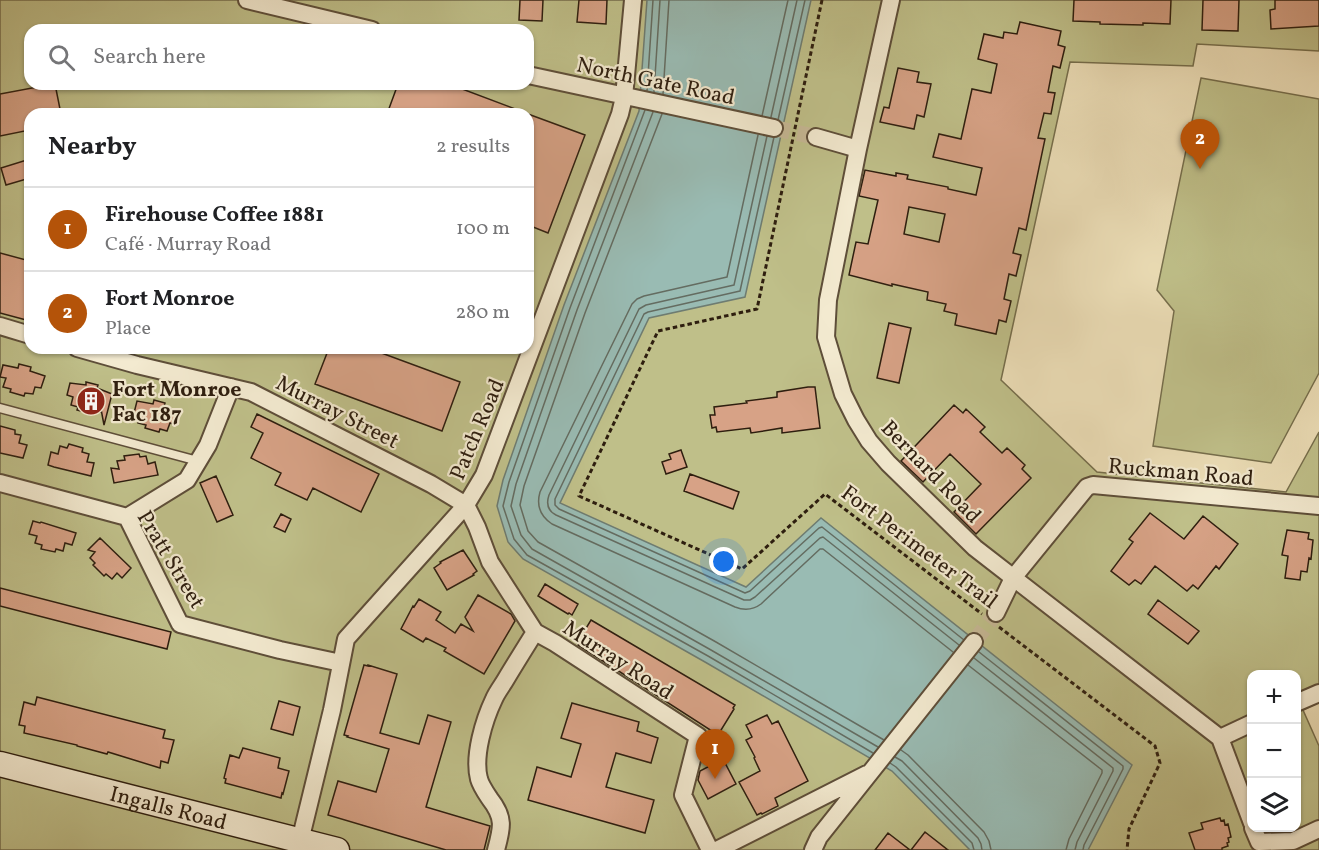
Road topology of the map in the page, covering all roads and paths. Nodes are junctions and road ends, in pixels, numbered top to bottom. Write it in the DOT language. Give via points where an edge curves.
graph roads {
  1 [pos="247,0"];
  2 [pos="633,0"];
  3 [pos="822,0"];
  4 [pos="891,0"];
  5 [pos="347,24"];
  6 [pos="534,76"];
  7 [pos="629,97"];
  8 [pos="774,128"];
  9 [pos="816,137"];
  10 [pos="858,149"];
  11 [pos="0,326"];
  12 [pos="24,333"];
  13 [pos="534,344"];
  14 [pos="98,354"];
  15 [pos="530,354"];
  16 [pos="231,387"];
  17 [pos="0,408"];
  18 [pos="198,461"];
  19 [pos="0,483"];
  20 [pos="466,505"];
  21 [pos="1319,506"];
  22 [pos="127,517"];
  23 [pos="1013,578"];
  24 [pos="992,618"];
  25 [pos="535,632"];
  26 [pos="974,642"];
  27 [pos="341,663"];
  28 [pos="1319,693"];
  29 [pos="1301,701"];
  30 [pos="1249,724"];
  31 [pos="1220,738"];
  32 [pos="0,764"];
  33 [pos="873,771"];
  34 [pos="801,806"];
  35 [pos="1247,812"];
  36 [pos="1319,830"];
  37 [pos="1254,832"];
  38 [pos="300,841"];
  39 [pos="816,843"];
  40 [pos="337,850"];
  41 [pos="496,850"];
  42 [pos="710,850"];
  43 [pos="717,850"];
  44 [pos="1127,850"];
  1 -- 5 [label="street"];
  2 -- 7 [label="street, Patch Road"];
  3 -- 24 [label="path, Fort Perimeter Trail" via="757,309 658,331 579,496 742,568 825,494"];
  4 -- 10 [label="street, Bernard Road"];
  6 -- 7 [label="street, North Gate Road"];
  7 -- 8 [label="street, North Gate Road"];
  7 -- 13 [label="street, Patch Road"];
  9 -- 10 [label="street"];
  10 -- 23 [label="street, Bernard Road" via="828,300 826,337 843,394 855,420 888,463 975,549"];
  11 -- 12 [label="street"];
  14 -- 16 [label="street, Murray Street"];
  15 -- 20 [label="street, Patch Road" via="484,475"];
  16 -- 18 [label="street"];
  16 -- 20 [label="street, Murray Street" via="251,392"];
  17 -- 18 [label="lane"];
  18 -- 22 [label="street" via="188,480"];
  19 -- 22 [label="street, Pratt Street"];
  20 -- 25 [label="street, Murray Road" via="490,562"];
  20 -- 27 [label="street, Patch Road" via="346,639"];
  21 -- 23 [label="street, Ruckman Road" via="1093,485 1087,487"];
  22 -- 27 [label="street, Pratt Street" via="180,624"];
  23 -- 24 [label="street, Ruckman Road"];
  23 -- 31 [label="street, Bernard Road"];
  24 -- 44 [label="path, Fort Perimeter Trail" via="1155,746 1160,764 1129,829"];
  25 -- 41 [label="street" via="494,699 478,753 479,780 502,822"];
  25 -- 42 [label="street, Murray Road" via="698,736 683,795"];
  26 -- 33 [label="street"];
  27 -- 38 [label="street, Patch Road"];
  28 -- 29 [label="street"];
  30 -- 31 [label="street"];
  31 -- 35 [label="street"];
  32 -- 38 [label="street, Ingalls Road"];
  33 -- 34 [label="street"];
  33 -- 39 [label="street"];
  34 -- 39 [label="street" via="818,815"];
  34 -- 43 [label="street"];
  36 -- 37 [label="street" via="1293,841 1258,842"];
  38 -- 40 [label="street, Ingalls Road"];
}
